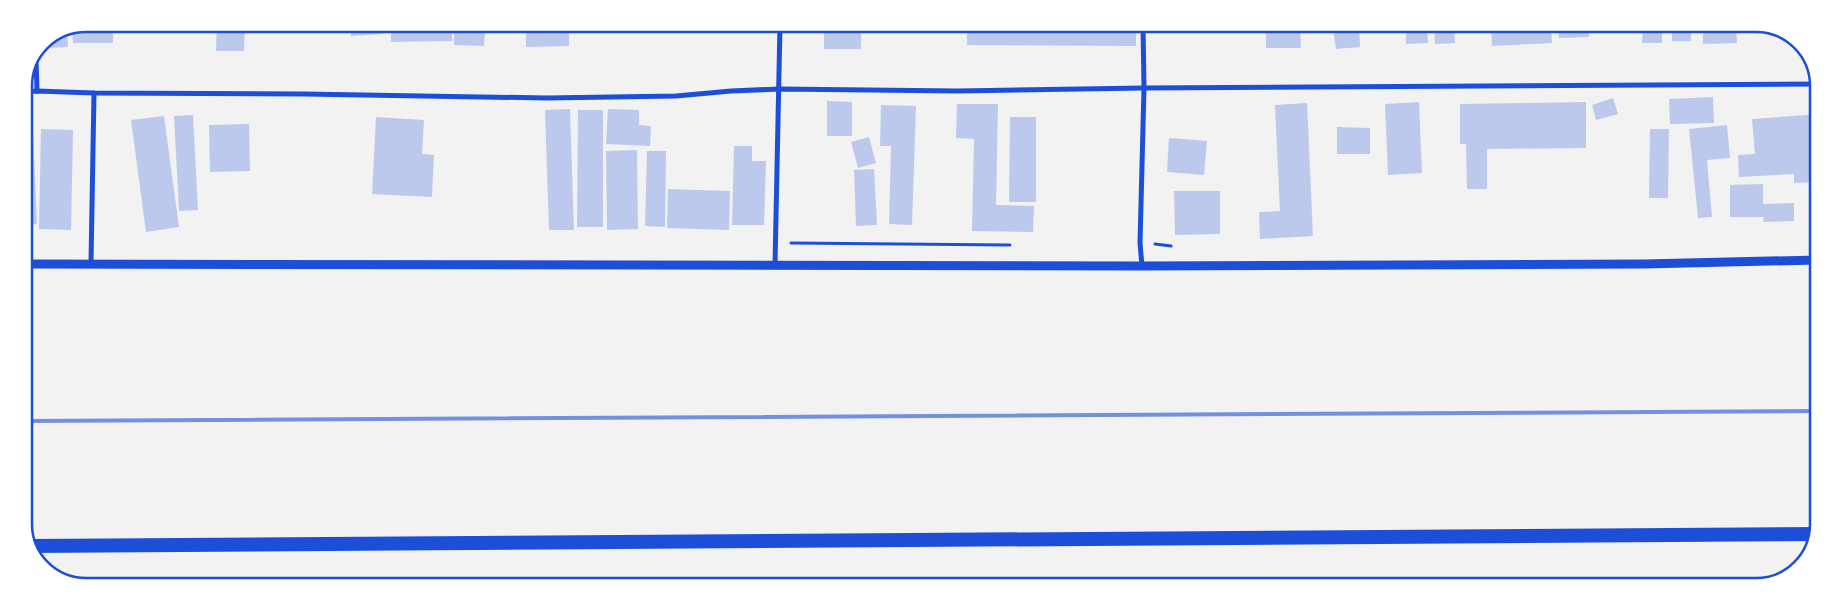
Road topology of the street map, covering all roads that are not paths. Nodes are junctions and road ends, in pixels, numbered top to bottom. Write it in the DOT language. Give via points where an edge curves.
graph roads {
  1 [pos="780,32"];
  2 [pos="1143,32"];
  3 [pos="36,68"];
  4 [pos="1810,84"];
  5 [pos="1144,88"];
  6 [pos="779,89"];
  7 [pos="37,90"];
  8 [pos="32,91"];
  9 [pos="94,93"];
  10 [pos="1810,260"];
  11 [pos="91,263"];
  12 [pos="32,264"];
  13 [pos="775,265"];
  14 [pos="1142,266"];
  15 [pos="1809,534"];
  16 [pos="38,546"];
  1 -- 6 [label="street"];
  2 -- 5 [label="street"];
  3 -- 7 [label="street"];
  4 -- 5 [label="street"];
  5 -- 6 [label="street"];
  5 -- 14 [label="street"];
  6 -- 9 [label="street" via="676,96 555,98"];
  6 -- 13 [label="street"];
  7 -- 8 [label="street"];
  7 -- 9 [label="street"];
  9 -- 11 [label="street"];
  10 -- 14 [label="street"];
  11 -- 12 [label="street"];
  11 -- 13 [label="street"];
  13 -- 14 [label="street"];
  15 -- 16 [label="highway"];
}
